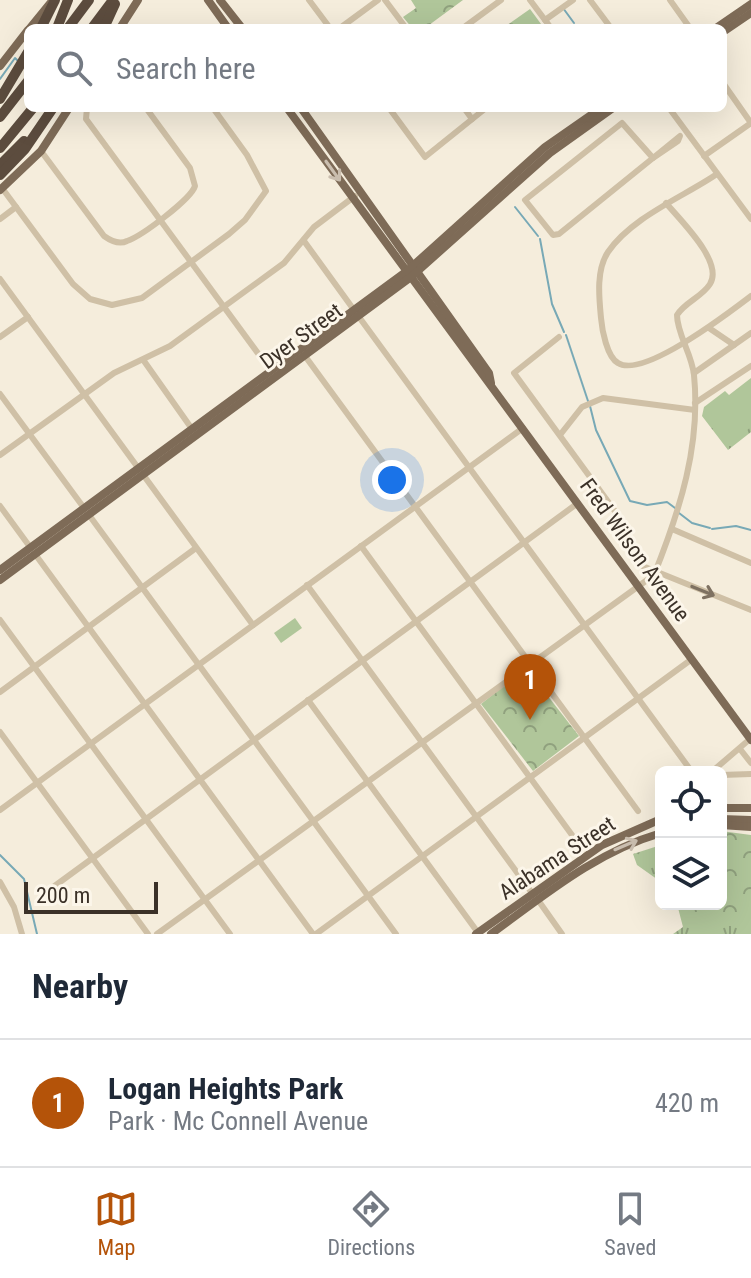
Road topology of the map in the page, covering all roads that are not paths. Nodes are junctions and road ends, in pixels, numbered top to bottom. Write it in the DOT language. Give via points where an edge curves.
graph roads {
  1 [pos="54,0"];
  2 [pos="89,0"];
  3 [pos="115,0"];
  4 [pos="138,0"];
  5 [pos="208,0"];
  6 [pos="220,0"];
  7 [pos="309,0"];
  8 [pos="378,0"];
  9 [pos="385,0"];
  10 [pos="501,0"];
  11 [pos="530,0"];
  12 [pos="573,0"];
  13 [pos="590,0"];
  14 [pos="670,0"];
  15 [pos="67,5"];
  16 [pos="751,6"];
  17 [pos="545,20"];
  18 [pos="33,24"];
  19 [pos="43,24"];
  20 [pos="59,24"];
  21 [pos="71,24"];
  22 [pos="95,24"];
  23 [pos="106,24"];
  24 [pos="123,24"];
  25 [pos="225,24"];
  26 [pos="239,24"];
  27 [pos="327,24"];
  28 [pos="345,24"];
  29 [pos="403,24"];
  30 [pos="468,24"];
  31 [pos="548,24"];
  32 [pos="608,24"];
  33 [pos="687,24"];
  34 [pos="722,24"];
  35 [pos="727,28"];
  36 [pos="24,35"];
  37 [pos="24,59"];
  38 [pos="0,66"];
  39 [pos="24,86"];
  40 [pos="727,89"];
  41 [pos="0,99"];
  42 [pos="30,112"];
  43 [pos="48,112"];
  44 [pos="49,112"];
  45 [pos="66,112"];
  46 [pos="87,112"];
  47 [pos="149,112"];
  48 [pos="216,112"];
  49 [pos="290,112"];
  50 [pos="304,112"];
  51 [pos="392,112"];
  52 [pos="467,112"];
  53 [pos="481,112"];
  54 [pos="595,112"];
  55 [pos="607,112"];
  56 [pos="671,112"];
  57 [pos="0,117"];
  58 [pos="472,119"];
  59 [pos="751,123"];
  60 [pos="683,134"];
  61 [pos="0,148"];
  62 [pos="41,151"];
  63 [pos="704,156"];
  64 [pos="653,158"];
  65 [pos="0,165"];
  66 [pos="717,174"];
  67 [pos="0,175"];
  68 [pos="1,189"];
  69 [pos="361,191"];
  70 [pos="352,198"];
  71 [pos="666,203"];
  72 [pos="16,207"];
  73 [pos="0,219"];
  74 [pos="159,219"];
  75 [pos="751,219"];
  76 [pos="304,241"];
  77 [pos="191,262"];
  78 [pos="417,268"];
  79 [pos="409,274"];
  80 [pos="0,279"];
  81 [pos="751,296"];
  82 [pos="102,303"];
  83 [pos="224,307"];
  84 [pos="356,313"];
  85 [pos="99,314"];
  86 [pos="28,317"];
  87 [pos="709,328"];
  88 [pos="751,333"];
  89 [pos="0,337"];
  90 [pos="559,337"];
  91 [pos="317,338"];
  92 [pos="687,344"];
  93 [pos="734,345"];
  94 [pos="305,356"];
  95 [pos="144,361"];
  96 [pos="751,366"];
  97 [pos="271,371"];
  98 [pos="694,373"];
  99 [pos="491,383"];
  100 [pos="258,391"];
  101 [pos="84,393"];
  102 [pos="0,394"];
  103 [pos="695,407"];
  104 [pos="523,428"];
  105 [pos="195,432"];
  106 [pos="30,434"];
  107 [pos="560,435"];
  108 [pos="0,455"];
  109 [pos="469,467"];
  110 [pos="140,471"];
  111 [pos="578,503"];
  112 [pos="0,506"];
  113 [pos="415,506"];
  114 [pos="86,512"];
  115 [pos="672,529"];
  116 [pos="524,542"];
  117 [pos="361,546"];
  118 [pos="196,548"];
  119 [pos="33,551"];
  120 [pos="751,563"];
  121 [pos="655,572"];
  122 [pos="2,575"];
  123 [pos="470,582"];
  124 [pos="307,585"];
  125 [pos="638,585"];
  126 [pos="142,587"];
  127 [pos="751,610"];
  128 [pos="0,620"];
  129 [pos="416,621"];
  130 [pos="583,623"];
  131 [pos="253,625"];
  132 [pos="88,627"];
  133 [pos="692,659"];
  134 [pos="362,661"];
  135 [pos="529,662"];
  136 [pos="199,664"];
  137 [pos="34,667"];
  138 [pos="0,692"];
  139 [pos="638,698"];
  140 [pos="308,700"];
  141 [pos="475,702"];
  142 [pos="145,704"];
  143 [pos="0,732"];
  144 [pos="584,738"];
  145 [pos="254,740"];
  146 [pos="751,740"];
  147 [pos="421,741"];
  148 [pos="91,744"];
  149 [pos="740,749"];
  150 [pos="751,763"];
  151 [pos="688,766"];
  152 [pos="719,766"];
  153 [pos="751,774"];
  154 [pos="727,775"];
  155 [pos="530,777"];
  156 [pos="200,779"];
  157 [pos="367,780"];
  158 [pos="37,783"];
  159 [pos="727,808"];
  160 [pos="751,808"];
  161 [pos="0,810"];
  162 [pos="638,811"];
  163 [pos="476,817"];
  164 [pos="146,819"];
  165 [pos="313,820"];
  166 [pos="751,820"];
  167 [pos="655,822"];
  168 [pos="727,822"];
  169 [pos="727,823"];
  170 [pos="751,827"];
  171 [pos="655,835"];
  172 [pos="580,846"];
  173 [pos="423,856"];
  174 [pos="93,858"];
  175 [pos="259,860"];
  176 [pos="0,882"];
  177 [pos="45,893"];
  178 [pos="368,896"];
  179 [pos="535,897"];
  180 [pos="205,899"];
  181 [pos="22,934"];
  182 [pos="148,934"];
  183 [pos="157,934"];
  184 [pos="230,934"];
  185 [pos="315,934"];
  186 [pos="396,934"];
  187 [pos="477,934"];
  188 [pos="491,934"];
  189 [pos="562,934"];
  1 -- 18 [label="main road"];
  1 -- 19 [label="highway"];
  2 -- 21 [label="highway"];
  3 -- 22 [label="highway"];
  3 -- 23 [label="highway"];
  4 -- 24 [label="main road"];
  5 -- 25 [label="main road"];
  6 -- 26 [label="main road"];
  7 -- 27 [label="street"];
  8 -- 28 [label="street"];
  9 -- 29 [label="street"];
  10 -- 30 [label="street"];
  11 -- 17 [label="street"];
  12 -- 17 [label="street"];
  13 -- 32 [label="street"];
  14 -- 33 [label="street"];
  15 -- 20 [label="highway"];
  16 -- 34 [label="main road"];
  16 -- 35 [label="main road"];
  17 -- 31 [label="street"];
  36 -- 38 [label="main road"];
  37 -- 41 [label="highway"];
  39 -- 57 [label="highway"];
  40 -- 59 [label="street"];
  42 -- 61 [label="highway"];
  43 -- 65 [label="highway"];
  44 -- 67 [label="highway"];
  45 -- 62 [label="main road"];
  46 -- 74 [label="street"];
  47 -- 74 [label="street" via="195,179 191,195"];
  48 -- 77 [label="street" via="266,191 239,226"];
  49 -- 70 [label="main road, Fred Wilson Avenue, one-way"];
  50 -- 69 [label="main road, Fred Wilson Avenue"];
  51 -- 58 [label="street" via="425,157"];
  52 -- 58 [label="street"];
  53 -- 58 [label="street"];
  54 -- 78 [label="main road, Dyer Street" via="545,147"];
  55 -- 78 [label="main road, Dyer Street" via="550,153"];
  56 -- 60 [label="street"];
  59 -- 63 [label="street"];
  60 -- 63 [label="street"];
  60 -- 64 [label="street"];
  62 -- 68 [label="main road"];
  62 -- 74 [label="street" via="109,240 127,242"];
  63 -- 66 [label="street"];
  64 -- 64 [label="street" via="622,123 525,200 556,235"];
  66 -- 71 [label="street"];
  66 -- 75 [label="street"];
  68 -- 72 [label="street"];
  69 -- 70 [label="street"];
  69 -- 78 [label="main road, Fred Wilson Avenue"];
  70 -- 76 [label="street" via="320,221"];
  70 -- 79 [label="main road, Fred Wilson Avenue"];
  71 -- 92 [label="street" via="714,271 710,286 677,315"];
  71 -- 92 [label="street" via="607,255 600,276 601,321 612,357 623,365"];
  72 -- 73 [label="street"];
  72 -- 82 [label="street" via="73,284"];
  74 -- 77 [label="street"];
  76 -- 83 [label="street" via="284,263"];
  76 -- 84 [label="street"];
  77 -- 82 [label="street" via="142,298"];
  77 -- 83 [label="street"];
  78 -- 79 [label="main road, Dyer Street"];
  78 -- 99 [label="main road, Fred Wilson Avenue"];
  79 -- 84 [label="main road, Dyer Street"];
  79 -- 99 [label="main road, Fred Wilson Avenue"];
  80 -- 86 [label="street"];
  81 -- 87 [label="street"];
  82 -- 85 [label="street"];
  83 -- 95 [label="street"];
  83 -- 97 [label="street"];
  84 -- 91 [label="main road, Dyer Street"];
  84 -- 94 [label="main road, Dyer Street"];
  84 -- 109 [label="street"];
  86 -- 89 [label="street"];
  86 -- 101 [label="street"];
  87 -- 92 [label="street"];
  87 -- 93 [label="street"];
  88 -- 93 [label="street"];
  90 -- 107 [label="street" via="514,372"];
  91 -- 94 [label="main road"];
  91 -- 97 [label="main road, Dyer Street"];
  92 -- 98 [label="street"];
  93 -- 98 [label="street"];
  94 -- 100 [label="main road, Dyer Street"];
  94 -- 113 [label="street"];
  95 -- 101 [label="street"];
  95 -- 105 [label="street"];
  96 -- 103 [label="street"];
  97 -- 100 [label="main road"];
  97 -- 105 [label="main road, Dyer Street"];
  98 -- 103 [label="street"];
  99 -- 104 [label="main road, Fred Wilson Avenue"];
  100 -- 105 [label="main road, Dyer Street"];
  101 -- 106 [label="street"];
  101 -- 110 [label="street"];
  102 -- 106 [label="street"];
  103 -- 107 [label="street" via="603,398 582,407"];
  103 -- 115 [label="street" via="686,487"];
  104 -- 109 [label="street"];
  104 -- 111 [label="main road, Fred Wilson Avenue"];
  105 -- 110 [label="main road, Dyer Street"];
  106 -- 108 [label="street"];
  106 -- 114 [label="street"];
  107 -- 121 [label="street" via="622,522 640,565"];
  109 -- 113 [label="street"];
  109 -- 116 [label="street"];
  110 -- 114 [label="main road, Dyer Street"];
  110 -- 118 [label="street"];
  111 -- 116 [label="street"];
  111 -- 125 [label="main road, Fred Wilson Avenue"];
  112 -- 119 [label="street"];
  113 -- 117 [label="street"];
  113 -- 123 [label="street"];
  114 -- 119 [label="main road, Dyer Street"];
  114 -- 119 [label="main road, Dyer Street" via="53,531"];
  114 -- 126 [label="street"];
  115 -- 120 [label="street"];
  115 -- 121 [label="street"];
  116 -- 123 [label="street"];
  116 -- 130 [label="street"];
  117 -- 124 [label="street"];
  117 -- 129 [label="street"];
  118 -- 126 [label="street"];
  118 -- 131 [label="street"];
  119 -- 122 [label="main road, Dyer Street"];
  119 -- 132 [label="street"];
  121 -- 125 [label="street"];
  121 -- 127 [label="street, one-way"];
  123 -- 129 [label="street"];
  123 -- 135 [label="street"];
  124 -- 131 [label="street"];
  124 -- 134 [label="street"];
  125 -- 130 [label="street"];
  125 -- 133 [label="main road, Fred Wilson Avenue"];
  126 -- 132 [label="street"];
  126 -- 136 [label="street"];
  128 -- 137 [label="street"];
  129 -- 134 [label="street"];
  129 -- 141 [label="street"];
  130 -- 135 [label="street"];
  130 -- 139 [label="street"];
  131 -- 136 [label="street"];
  132 -- 137 [label="street"];
  132 -- 142 [label="street"];
  133 -- 139 [label="street"];
  133 -- 146 [label="main road, Fred Wilson Avenue"];
  134 -- 140 [label="street"];
  134 -- 147 [label="street"];
  135 -- 141 [label="street"];
  135 -- 144 [label="street"];
  136 -- 142 [label="street"];
  136 -- 145 [label="street"];
  137 -- 138 [label="street"];
  137 -- 148 [label="street"];
  139 -- 144 [label="street"];
  139 -- 151 [label="street"];
  140 -- 145 [label="street"];
  140 -- 157 [label="street"];
  141 -- 147 [label="street"];
  141 -- 155 [label="street"];
  142 -- 148 [label="street"];
  142 -- 156 [label="street"];
  143 -- 158 [label="street"];
  144 -- 155 [label="street"];
  144 -- 162 [label="street"];
  145 -- 156 [label="street"];
  145 -- 165 [label="street"];
  146 -- 149 [label="street"];
  147 -- 157 [label="street"];
  147 -- 163 [label="street"];
  148 -- 158 [label="street"];
  148 -- 164 [label="street"];
  149 -- 150 [label="street"];
  149 -- 152 [label="street"];
  153 -- 154 [label="street"];
  155 -- 163 [label="street"];
  155 -- 172 [label="street"];
  156 -- 164 [label="street"];
  156 -- 175 [label="street"];
  157 -- 165 [label="street"];
  157 -- 173 [label="street"];
  158 -- 161 [label="street"];
  158 -- 174 [label="street"];
  159 -- 160 [label="main road"];
  163 -- 173 [label="street"];
  163 -- 179 [label="street"];
  164 -- 174 [label="street"];
  164 -- 180 [label="street"];
  165 -- 175 [label="street"];
  165 -- 178 [label="street"];
  166 -- 168 [label="main road"];
  167 -- 179 [label="main road, Alabama Street" via="602,845"];
  169 -- 170 [label="main road"];
  179 -- 171 [label="main road, Alabama Street, one-way" via="604,856"];
  173 -- 178 [label="street"];
  173 -- 187 [label="street"];
  174 -- 177 [label="street"];
  174 -- 182 [label="street"];
  175 -- 180 [label="street"];
  175 -- 185 [label="street"];
  176 -- 181 [label="street"];
  178 -- 185 [label="street"];
  178 -- 186 [label="street"];
  179 -- 187 [label="main road, Alabama Street"];
  179 -- 188 [label="main road, Alabama Street"];
  179 -- 189 [label="street"];
  180 -- 183 [label="street"];
  180 -- 184 [label="street"];
}
